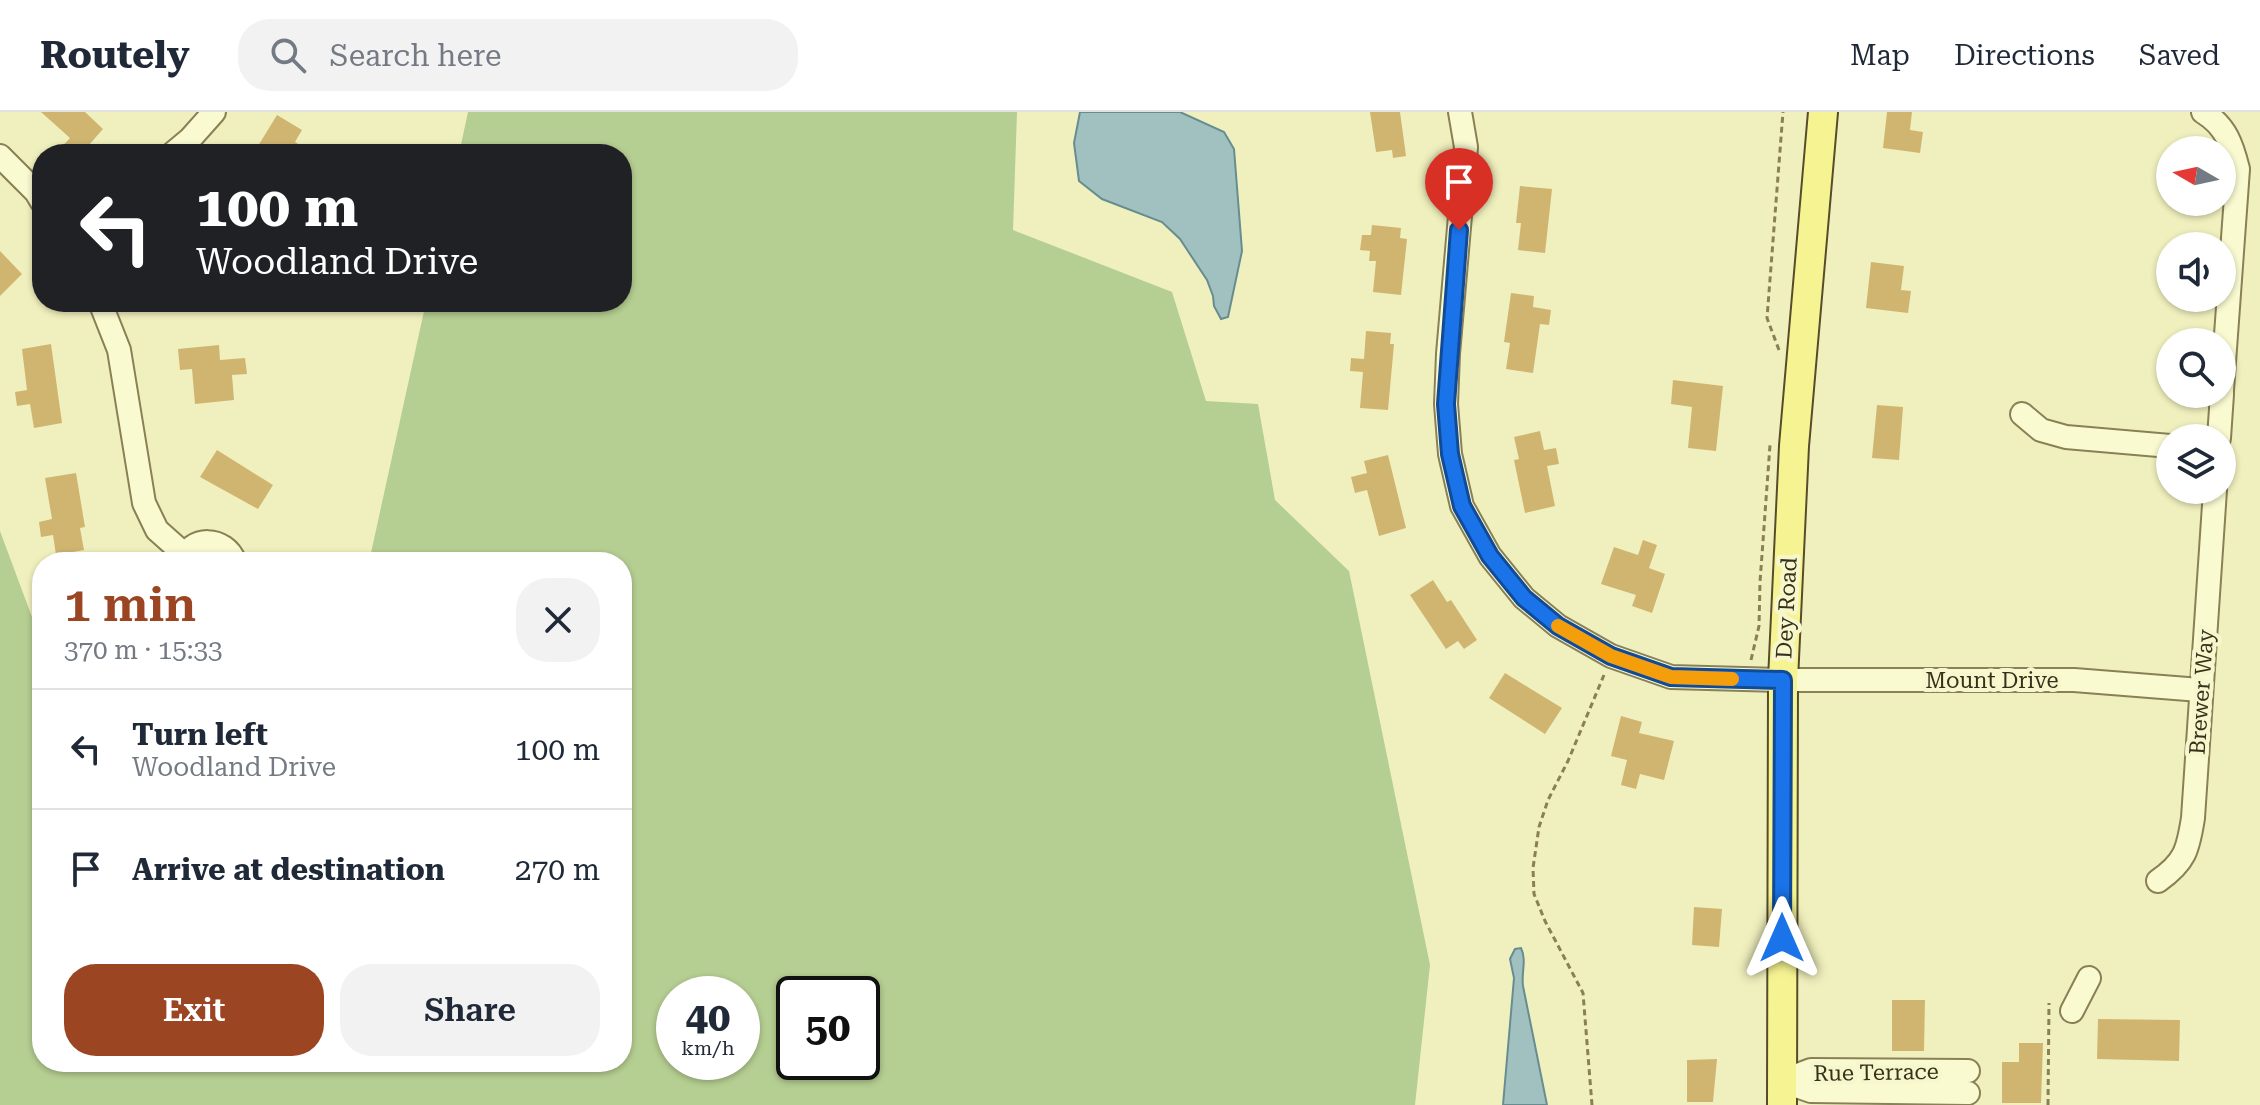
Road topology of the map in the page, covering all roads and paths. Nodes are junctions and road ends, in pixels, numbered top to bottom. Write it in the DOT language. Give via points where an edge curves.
graph roads {
  1 [pos="214,112"];
  2 [pos="1460,112"];
  3 [pos="1783,112"];
  4 [pos="1823,112"];
  5 [pos="2203,112"];
  6 [pos="184,144"];
  7 [pos="0,156"];
  8 [pos="32,188"];
  9 [pos="104,312"];
  10 [pos="2227,328"];
  11 [pos="1778,356"];
  12 [pos="2022,414"];
  13 [pos="1770,443"];
  14 [pos="2156,445"];
  15 [pos="2214,504"];
  16 [pos="177,552"];
  17 [pos="189,552"];
  18 [pos="229,552"];
  19 [pos="1611,656"];
  20 [pos="1747,679"];
  21 [pos="1783,680"];
  22 [pos="2200,690"];
  23 [pos="2158,881"];
  24 [pos="2089,978"];
  25 [pos="2049,1003"];
  26 [pos="2072,1011"];
  27 [pos="1968,1082"];
  28 [pos="1782,1093"];
  29 [pos="1592,1105"];
  30 [pos="2048,1105"];
  1 -- 6 [label="street"];
  2 -- 19 [label="street, Mount Drive" via="1466,147 1446,404 1462,506 1490,556 1524,598 1558,626"];
  3 -- 11 [label="path" via="1767,318"];
  4 -- 21 [label="main road, Dey Road" via="1794,446"];
  5 -- 10 [label="street" via="2230,140 2238,169"];
  7 -- 8 [label="street"];
  9 -- 16 [label="street" via="119,350 144,503 157,530"];
  12 -- 14 [label="street" via="2041,430 2066,437"];
  13 -- 20 [label="path" via="1759,626"];
  15 -- 22 [label="street, Brewer Way"];
  17 -- 18 [label="street" via="199,543 213,542"];
  19 -- 20 [label="street, Mount Drive" via="1671,677"];
  19 -- 29 [label="path" via="1548,800 1533,868 1534,894 1583,993"];
  20 -- 21 [label="street, Mount Drive"];
  21 -- 22 [label="street, Mount Drive" via="2074,680"];
  21 -- 28 [label="main road, Dey Road"];
  22 -- 23 [label="street, Brewer Way" via="2187,850 2175,869"];
  24 -- 26 [label="street"];
  25 -- 30 [label="path"];
  27 -- 28 [label="street, Rue Terrace" via="1811,1070"];
}
